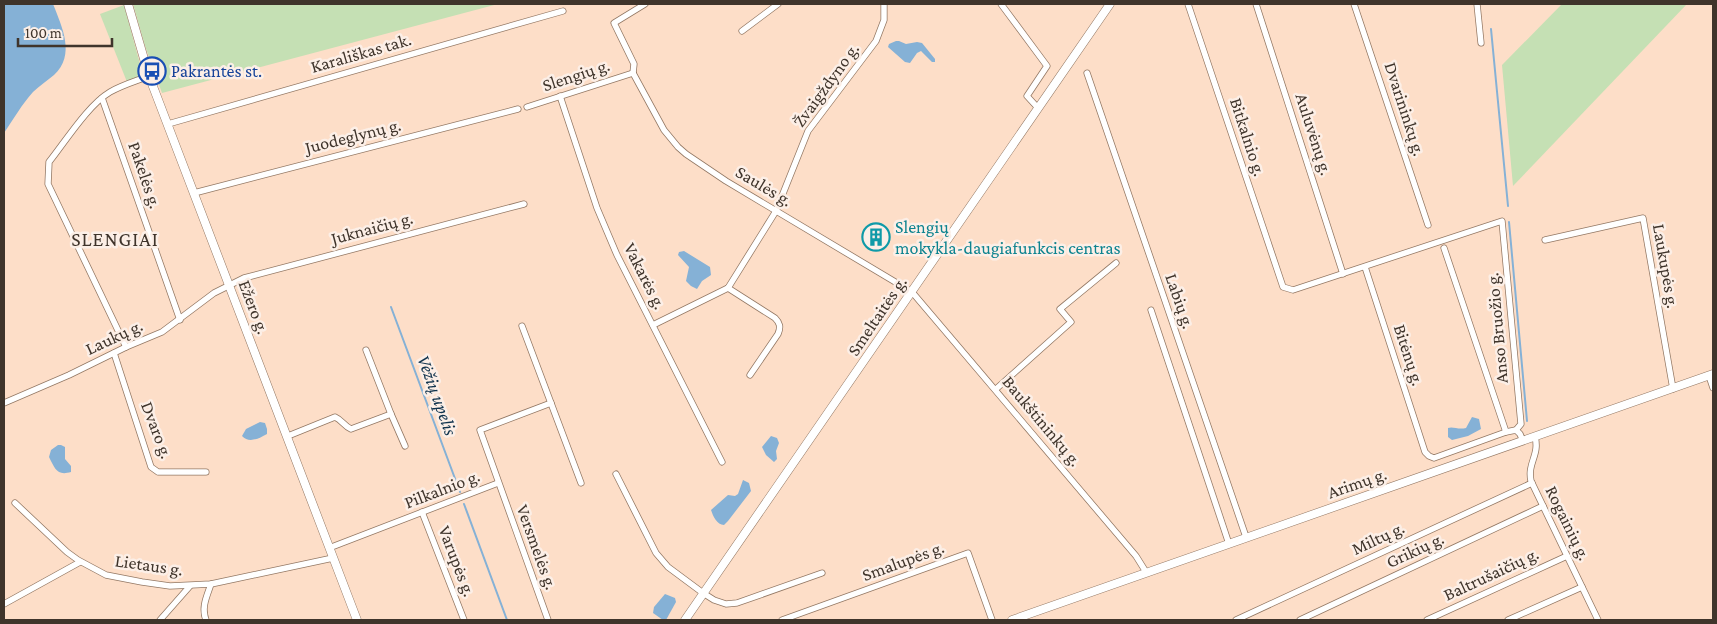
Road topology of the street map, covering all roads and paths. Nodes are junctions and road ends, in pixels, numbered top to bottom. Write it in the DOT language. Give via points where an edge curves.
graph roads {
  1 [pos="128,4"];
  2 [pos="645,4"];
  3 [pos="778,4"];
  4 [pos="884,4"];
  5 [pos="1001,4"];
  6 [pos="1110,4"];
  7 [pos="1188,4"];
  8 [pos="1256,4"];
  9 [pos="1354,4"];
  10 [pos="1477,4"];
  11 [pos="563,11"];
  12 [pos="742,31"];
  13 [pos="1481,43"];
  14 [pos="633,73"];
  15 [pos="1087,73"];
  16 [pos="149,76"];
  17 [pos="560,96"];
  18 [pos="102,98"];
  19 [pos="527,107"];
  20 [pos="1038,108"];
  21 [pos="518,109"];
  22 [pos="168,124"];
  23 [pos="194,193"];
  24 [pos="524,204"];
  25 [pos="776,210"];
  26 [pos="1428,225"];
  27 [pos="1545,240"];
  28 [pos="1444,248"];
  29 [pos="1116,263"];
  30 [pos="1365,267"];
  31 [pos="1343,274"];
  32 [pos="229,284"];
  33 [pos="728,288"];
  34 [pos="912,292"];
  35 [pos="1151,310"];
  36 [pos="180,320"];
  37 [pos="653,325"];
  38 [pos="522,326"];
  39 [pos="126,347"];
  40 [pos="366,350"];
  41 [pos="114,353"];
  42 [pos="750,375"];
  43 [pos="1711,375"];
  44 [pos="1672,388"];
  45 [pos="1713,388"];
  46 [pos="996,389"];
  47 [pos="4,403"];
  48 [pos="551,403"];
  49 [pos="391,414"];
  50 [pos="1516,430"];
  51 [pos="1506,432"];
  52 [pos="288,436"];
  53 [pos="1535,437"];
  54 [pos="1523,441"];
  55 [pos="406,446"];
  56 [pos="722,462"];
  57 [pos="206,472"];
  58 [pos="616,474"];
  59 [pos="581,482"];
  60 [pos="498,483"];
  61 [pos="1532,483"];
  62 [pos="16,502"];
  63 [pos="1543,506"];
  64 [pos="422,512"];
  65 [pos="1246,538"];
  66 [pos="1229,544"];
  67 [pos="329,548"];
  68 [pos="1567,556"];
  69 [pos="332,558"];
  70 [pos="80,562"];
  71 [pos="1146,572"];
  72 [pos="822,573"];
  73 [pos="211,584"];
  74 [pos="190,586"];
  75 [pos="1582,586"];
  76 [pos="703,594"];
  77 [pos="4,604"];
  78 [pos="162,618"];
  79 [pos="154,620"];
  80 [pos="206,620"];
  81 [pos="357,620"];
  82 [pos="464,620"];
  83 [pos="548,620"];
  84 [pos="685,620"];
  85 [pos="782,620"];
  86 [pos="992,620"];
  87 [pos="1012,620"];
  88 [pos="1236,620"];
  89 [pos="1300,620"];
  90 [pos="1427,620"];
  91 [pos="1508,620"];
  92 [pos="1598,620"];
  1 -- 16 [label="main road, Ežero g."];
  2 -- 14 [label="street, Saulės g." via="614,23 634,64"];
  3 -- 12 [label="street"];
  4 -- 25 [label="street, Žvaigždyno g." via="884,20 876,41 808,131"];
  5 -- 20 [label="street" via="1047,66 1027,96"];
  6 -- 20 [label="main road, Smeltaitės g."];
  7 -- 31 [label="street, Bitkalnio g." via="1283,287 1293,290"];
  8 -- 31 [label="street, Auluvėnų g."];
  9 -- 26 [label="street, Dvarininkų g."];
  10 -- 13 [label="street"];
  11 -- 22 [label="street, Karališkas tak."];
  14 -- 17 [label="street, Slengių g."];
  14 -- 25 [label="street, Saulės g." via="659,122 678,147 712,172"];
  15 -- 65 [label="street, Labių g."];
  16 -- 18 [label="street"];
  16 -- 22 [label="main road, Ežero g."];
  17 -- 19 [label="street, Slengių g."];
  17 -- 37 [label="street, Vakarės g." via="617,256"];
  18 -- 36 [label="street, Pakelės g."];
  18 -- 39 [label="street" via="49,162 48,184"];
  20 -- 34 [label="main road, Smeltaitės g."];
  21 -- 23 [label="street, Juodeglynų g."];
  22 -- 23 [label="main road, Ežero g."];
  23 -- 32 [label="main road, Ežero g."];
  24 -- 32 [label="street, Juknaičių g."];
  25 -- 33 [label="street, Žvaigždyno g."];
  25 -- 34 [label="street, Saulės g."];
  27 -- 44 [label="street, Laukupės g." via="1643,218"];
  28 -- 51 [label="street"];
  29 -- 46 [label="street" via="1060,309 1071,322"];
  30 -- 31 [label="street"];
  30 -- 50 [label="street, Anso Bruožio g." via="1502,221 1520,424"];
  30 -- 51 [label="street, Bitėnų g." via="1425,452 1434,458"];
  32 -- 36 [label="street, Laukų g."];
  32 -- 52 [label="main road, Ežero g."];
  33 -- 37 [label="street"];
  33 -- 42 [label="street" via="775,318 779,325 778,334"];
  34 -- 46 [label="street, Baukštininkų g."];
  34 -- 76 [label="main road, Smeltaitės g."];
  35 -- 66 [label="street"];
  36 -- 39 [label="street, Laukų g." via="162,332"];
  37 -- 56 [label="street, Vakarės g."];
  38 -- 48 [label="street"];
  39 -- 41 [label="street, Laukų g."];
  40 -- 49 [label="street"];
  41 -- 47 [label="street, Laukų g."];
  41 -- 57 [label="street, Dvaro g." via="152,467 158,472"];
  43 -- 44 [label="main road, Arimų g."];
  43 -- 45 [label="street"];
  44 -- 53 [label="main road, Arimų g."];
  46 -- 71 [label="street, Baukštininkų g."];
  48 -- 59 [label="street"];
  48 -- 60 [label="street, Pilkalnio g." via="480,430"];
  49 -- 52 [label="street" via="351,429 335,417"];
  49 -- 55 [label="street"];
  50 -- 51 [label="street"];
  50 -- 54 [label="street"];
  52 -- 67 [label="main road, Ežero g."];
  53 -- 54 [label="main road, Arimų g."];
  53 -- 61 [label="street, Rogainių g." via="1537,451 1529,474"];
  54 -- 65 [label="main road, Arimų g."];
  58 -- 76 [label="street" via="656,554"];
  60 -- 64 [label="street, Pilkalnio g."];
  60 -- 83 [label="street, Versmelės g."];
  61 -- 63 [label="street, Rogainių g."];
  61 -- 88 [label="street, Miltų g."];
  62 -- 70 [label="street, Lietaus g."];
  63 -- 68 [label="street, Rogainių g."];
  63 -- 89 [label="street, Grikių g."];
  64 -- 67 [label="street, Pilkalnio g."];
  64 -- 82 [label="street, Varupės g."];
  65 -- 66 [label="main road, Arimų g."];
  66 -- 71 [label="main road, Arimų g."];
  67 -- 69 [label="main road, Ežero g."];
  68 -- 75 [label="street, Rogainių g."];
  68 -- 90 [label="street, Baltrušaičių g."];
  69 -- 73 [label="street, Lietaus g."];
  69 -- 81 [label="main road, Ežero g."];
  70 -- 74 [label="street, Lietaus g." via="106,575 170,586"];
  70 -- 77 [label="street"];
  71 -- 87 [label="main road, Arimų g."];
  72 -- 76 [label="street" via="734,604 721,603"];
  73 -- 74 [label="street, Lietaus g."];
  73 -- 80 [label="street" via="204,604"];
  74 -- 78 [label="street"];
  75 -- 91 [label="street"];
  75 -- 92 [label="street, Rogainių g."];
  76 -- 84 [label="main road, Smeltaitės g."];
  78 -- 79 [label="street"];
  85 -- 86 [label="street, Smalupės g." via="968,554"];
}
